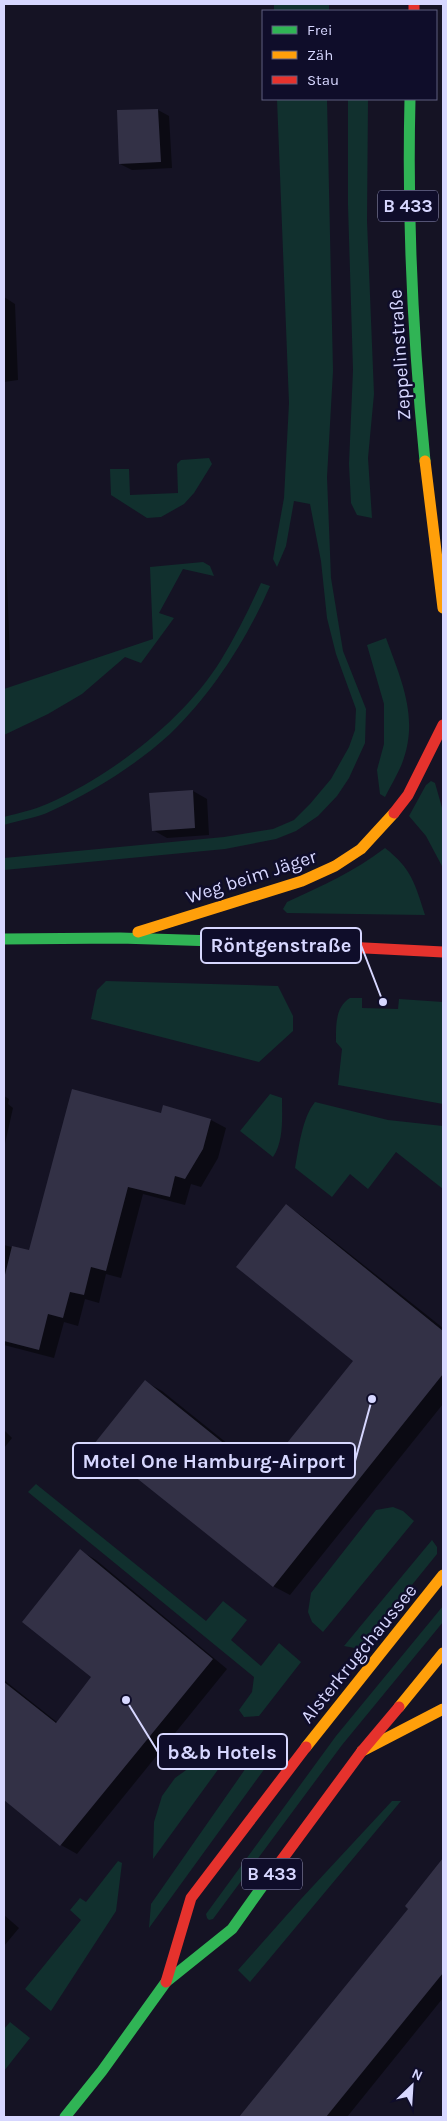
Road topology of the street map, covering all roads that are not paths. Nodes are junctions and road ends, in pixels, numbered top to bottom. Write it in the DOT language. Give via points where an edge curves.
graph roads {
  1 [pos="410,100"];
  2 [pos="443,608"];
  3 [pos="443,724"];
  4 [pos="120,938"];
  5 [pos="4,939"];
  6 [pos="443,952"];
  7 [pos="443,1575"];
  8 [pos="443,1653"];
  9 [pos="443,1709"];
  10 [pos="362,1751"];
  11 [pos="166,1982"];
  12 [pos="64,2117"];
  1 -- 2 [label="main road, Zeppelinstraße / B 433" via="407,160 412,323"];
  3 -- 4 [label="main road, Weg beim Jäger" via="408,795 361,849 335,866 302,881"];
  4 -- 5 [label="main road, Weg beim Jäger"];
  4 -- 6 [label="main road, Weg beim Jäger"];
  7 -- 11 [label="main road, Alsterkrugchaussee" via="274,1787 191,1898"];
  8 -- 10 [label="main road, Alsterkrugchaussee / B 433"];
  9 -- 10 [label="main road, Alsterkrugchaussee"];
  10 -- 11 [label="main road, Alsterkrugchaussee / B 433" via="232,1929"];
  11 -- 12 [label="main road, Alsterkrugchaussee / B 433" via="102,2071"];
}
